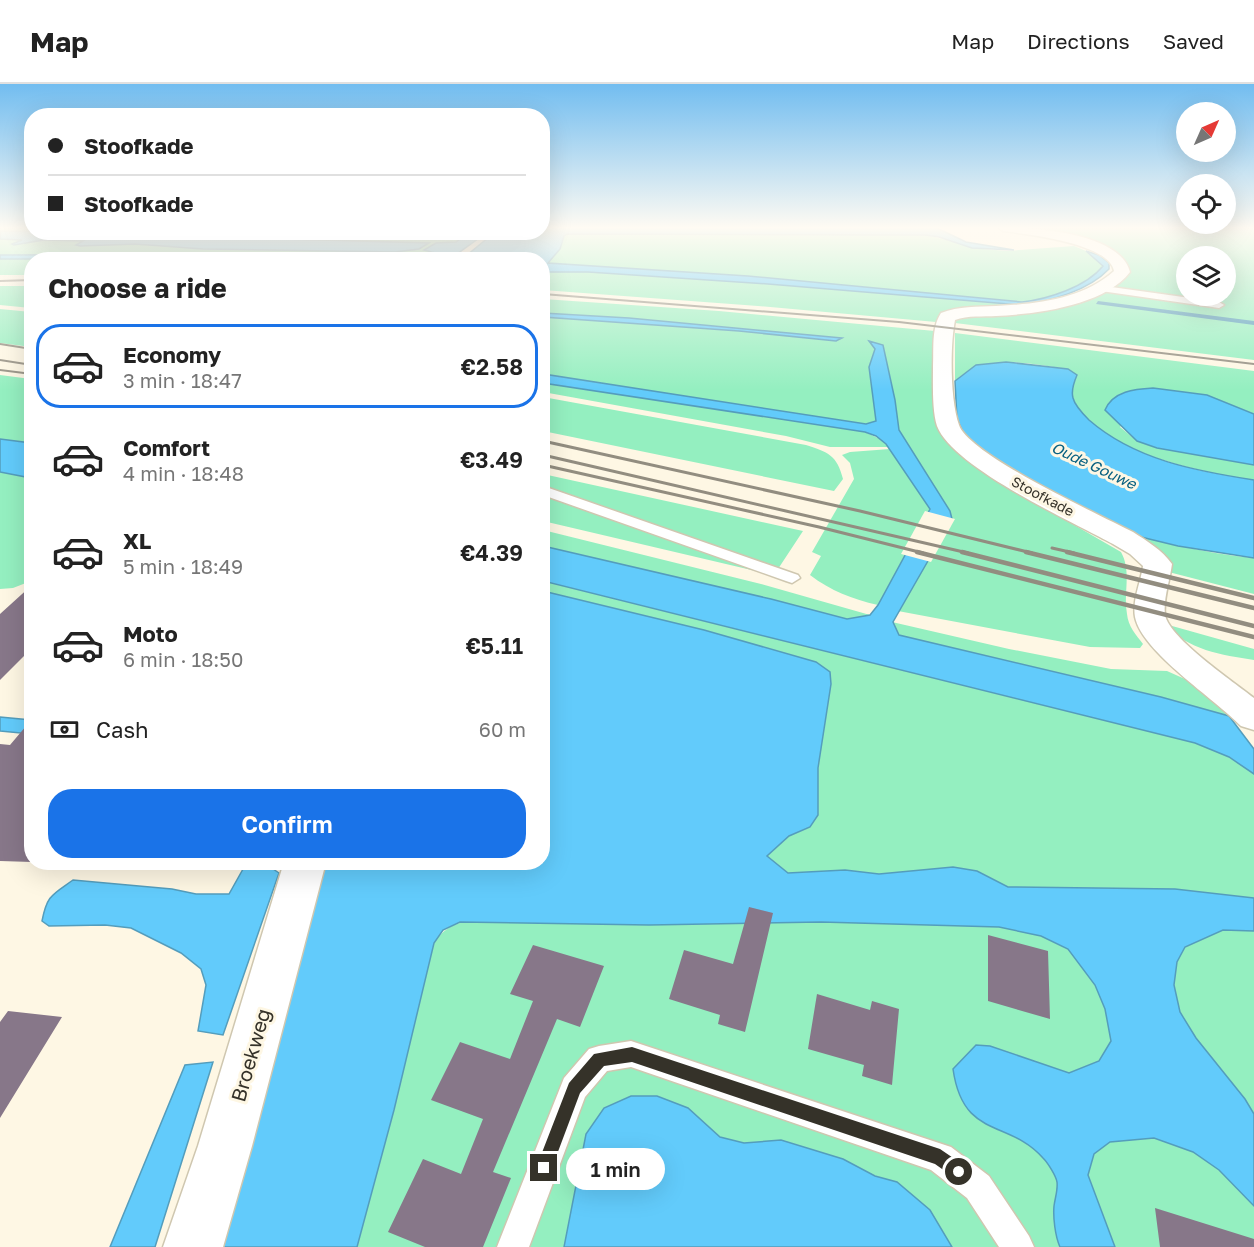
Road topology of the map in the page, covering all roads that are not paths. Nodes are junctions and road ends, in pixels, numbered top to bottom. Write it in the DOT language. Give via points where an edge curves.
graph roads {
  1 [pos="1110,281"];
  2 [pos="1097,288"];
  3 [pos="1176,299"];
  4 [pos="550,492"];
  5 [pos="792,578"];
  6 [pos="1254,718"];
  7 [pos="303,870"];
  8 [pos="193,1247"];
  9 [pos="513,1247"];
  10 [pos="1018,1247"];
  1 -- 2 [label="street"];
  2 -- 3 [label="lane"];
  2 -- 6 [label="street, Stoofkade" via="1051,304 947,317 943,382 948,425 982,461 1123,538 1158,564 1150,616 1156,630"];
  4 -- 5 [label="lane"];
  7 -- 8 [label="street, Broekweg"];
  9 -- 10 [label="lane" via="574,1088 600,1059 632,1054 940,1158 978,1187"];
}
